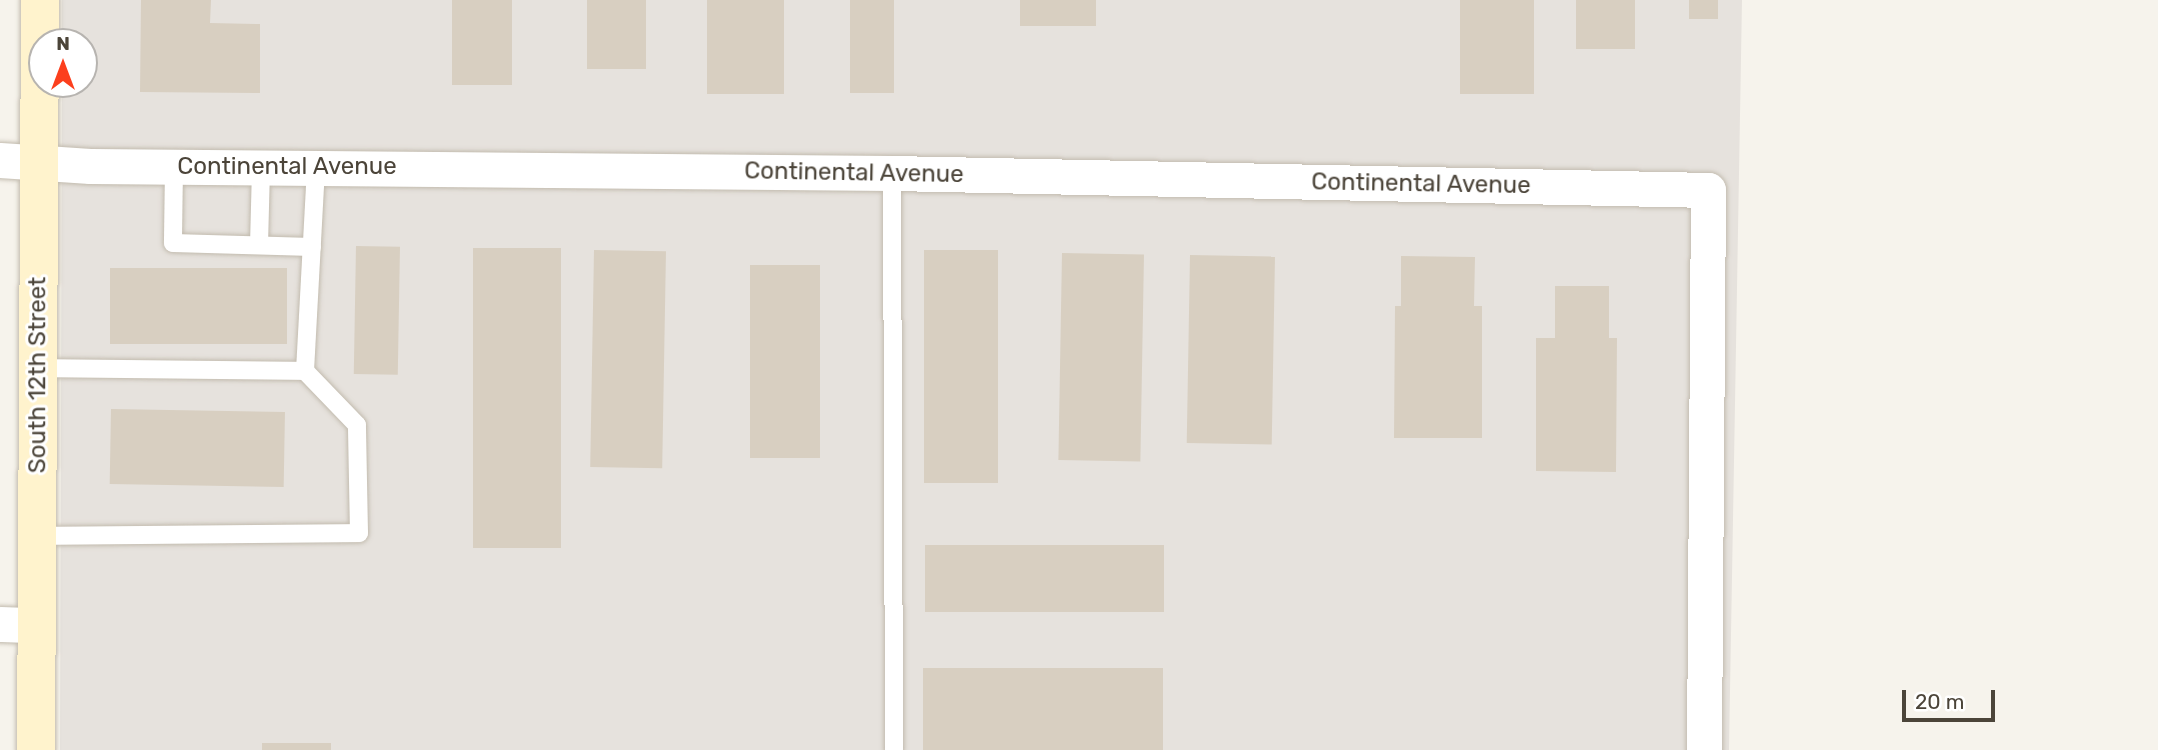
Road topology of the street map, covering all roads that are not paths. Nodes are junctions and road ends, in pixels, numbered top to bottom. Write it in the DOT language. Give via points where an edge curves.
graph roads {
  1 [pos="40,0"];
  2 [pos="0,160"];
  3 [pos="39,162"];
  4 [pos="174,167"];
  5 [pos="261,167"];
  6 [pos="316,167"];
  7 [pos="892,173"];
  8 [pos="259,245"];
  9 [pos="312,247"];
  10 [pos="38,368"];
  11 [pos="305,371"];
  12 [pos="37,536"];
  13 [pos="18,624"];
  14 [pos="36,750"];
  15 [pos="894,750"];
  16 [pos="1704,750"];
  1 -- 3 [label="street, South 12th Street"];
  2 -- 3 [label="street, Continental Avenue"];
  3 -- 4 [label="street, Continental Avenue"];
  3 -- 10 [label="street, South 12th Street"];
  4 -- 5 [label="street, Continental Avenue"];
  4 -- 8 [label="lane" via="173,243"];
  5 -- 6 [label="street, Continental Avenue"];
  5 -- 8 [label="lane"];
  6 -- 7 [label="street, Continental Avenue"];
  6 -- 9 [label="lane"];
  7 -- 15 [label="lane"];
  7 -- 16 [label="street, Continental Avenue" via="1708,190"];
  8 -- 9 [label="lane"];
  9 -- 11 [label="lane"];
  10 -- 11 [label="lane"];
  10 -- 12 [label="street, South 12th Street"];
  11 -- 12 [label="lane" via="357,425 359,533"];
  12 -- 13 [label="street, South 12th Street"];
  13 -- 14 [label="street, South 12th Street"];
}
